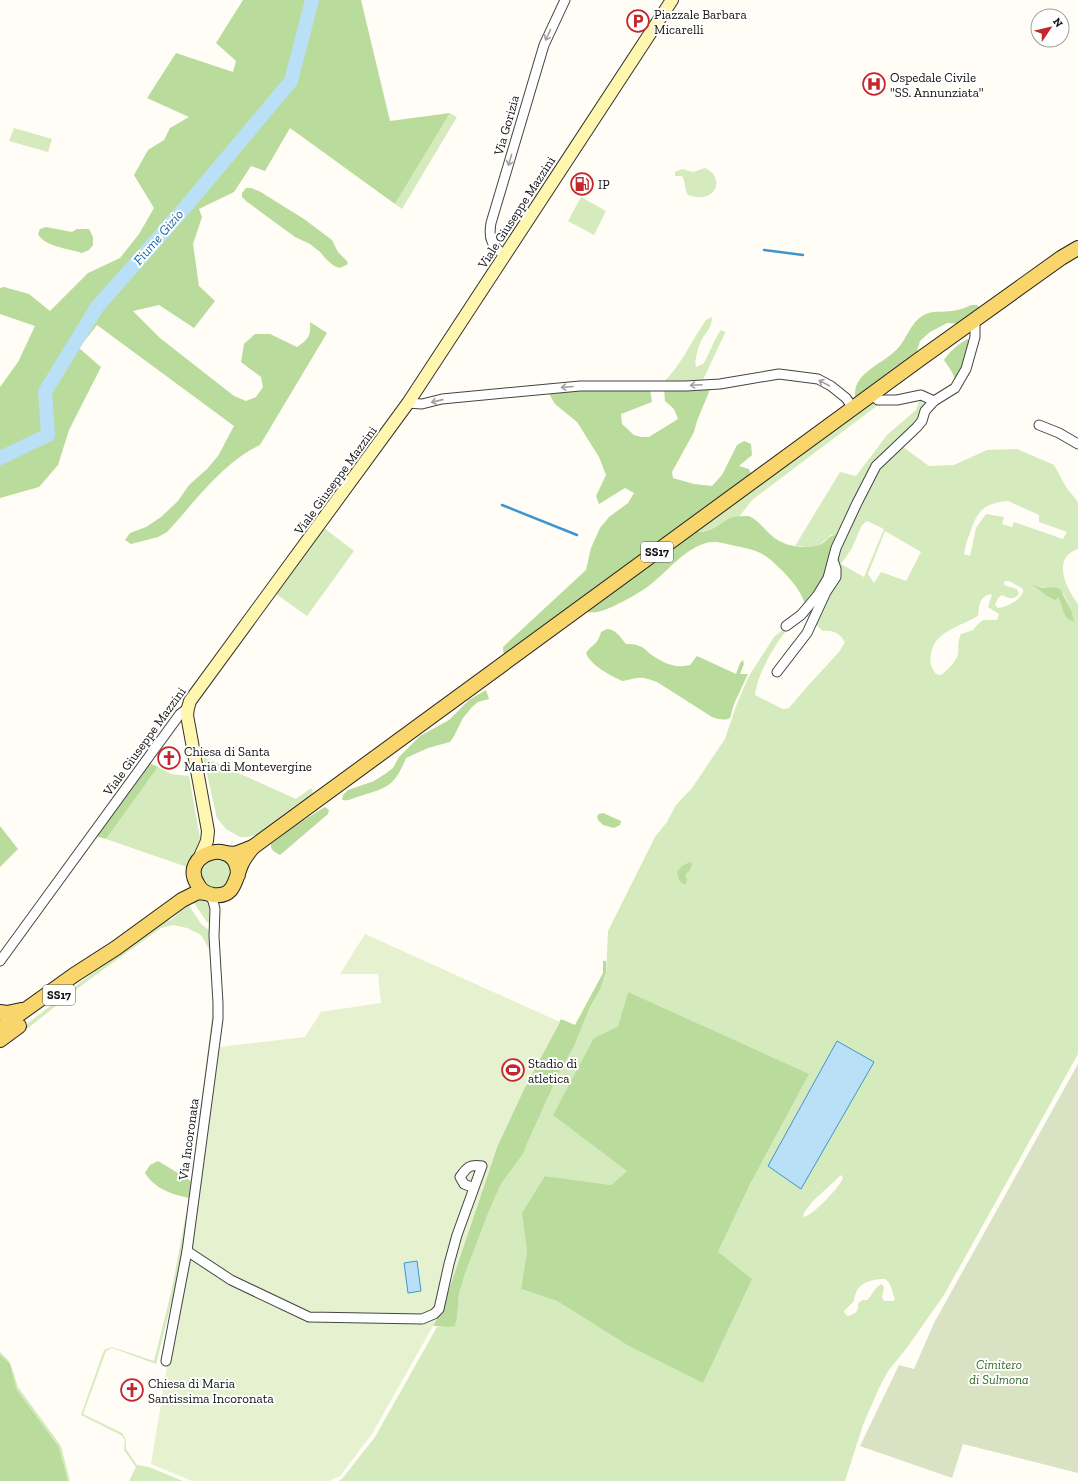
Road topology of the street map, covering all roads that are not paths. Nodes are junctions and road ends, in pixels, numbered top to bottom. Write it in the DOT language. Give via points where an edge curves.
graph roads {
  1 [pos="565,0"];
  2 [pos="672,0"];
  3 [pos="1078,242"];
  4 [pos="1078,248"];
  5 [pos="505,256"];
  6 [pos="1061,258"];
  7 [pos="975,319"];
  8 [pos="872,394"];
  9 [pos="934,401"];
  10 [pos="408,403"];
  11 [pos="854,408"];
  12 [pos="1039,425"];
  13 [pos="1078,444"];
  14 [pos="833,561"];
  15 [pos="786,626"];
  16 [pos="777,672"];
  17 [pos="188,708"];
  18 [pos="190,728"];
  19 [pos="169,729"];
  20 [pos="208,831"];
  21 [pos="253,847"];
  22 [pos="223,852"];
  23 [pos="199,859"];
  24 [pos="238,875"];
  25 [pos="194,876"];
  26 [pos="226,893"];
  27 [pos="208,894"];
  28 [pos="182,900"];
  29 [pos="215,920"];
  30 [pos="116,948"];
  31 [pos="0,961"];
  32 [pos="26,1009"];
  33 [pos="0,1012"];
  34 [pos="0,1028"];
  35 [pos="0,1040"];
  36 [pos="474,1188"];
  37 [pos="187,1250"];
  38 [pos="166,1360"];
  1 -- 5 [label="street, Via Gorizia, one-way" via="544,45 491,223 490,240"];
  2 -- 5 [label="main road, Viale Giuseppe Mazzini"];
  3 -- 6 [label="main road, SS17"];
  4 -- 6 [label="main road, SS17"];
  5 -- 10 [label="main road, Viale Giuseppe Mazzini"];
  6 -- 7 [label="main road, SS17"];
  7 -- 8 [label="main road, SS17"];
  7 -- 9 [label="street" via="975,337 966,369 955,388"];
  8 -- 9 [label="street" via="878,400 897,400 921,395"];
  8 -- 11 [label="main road, SS17"];
  9 -- 14 [label="street" via="925,411 917,427 876,466 836,548"];
  11 -- 10 [label="street, one-way" via="846,398 818,379 779,374 720,384 580,386 442,399 422,404"];
  10 -- 17 [label="main road, Viale Giuseppe Mazzini" via="194,695"];
  11 -- 21 [label="main road, SS17"];
  12 -- 13 [label="street"];
  14 -- 15 [label="street" via="828,578 817,596 801,615"];
  14 -- 16 [label="street" via="836,577 807,632"];
  17 -- 18 [label="main road"];
  17 -- 19 [label="street, Viale Giuseppe Mazzini"];
  18 -- 19 [label="street" via="174,726"];
  18 -- 20 [label="main road"];
  19 -- 31 [label="street, Viale Giuseppe Mazzini"];
  20 -- 22 [label="main road" via="214,845"];
  20 -- 23 [label="main road" via="207,841"];
  21 -- 22 [label="main road, SS17" via="235,854"];
  21 -- 24 [label="main road, SS17" via="242,863"];
  22 -- 23 [label="main road" via="209,852"];
  22 -- 24 [label="main road" via="235,862"];
  23 -- 25 [label="main road"];
  24 -- 26 [label="main road" via="235,884"];
  25 -- 27 [label="main road" via="197,885"];
  25 -- 28 [label="main road, SS17"];
  26 -- 27 [label="main road"];
  26 -- 29 [label="street, Via Incoronata"];
  27 -- 28 [label="main road, SS17" via="198,892"];
  27 -- 29 [label="street, Via Incoronata" via="214,905"];
  28 -- 30 [label="main road, SS17"];
  29 -- 37 [label="street, Via Incoronata" via="218,1019"];
  30 -- 32 [label="main road, SS17"];
  30 -- 35 [label="main road, SS17"];
  32 -- 33 [label="main road"];
  32 -- 34 [label="main road, SS17"];
  36 -- 37 [label="street" via="455,1242 439,1309 422,1319 309,1317 231,1280"];
  37 -- 38 [label="street, Via Incoronata"];
}
